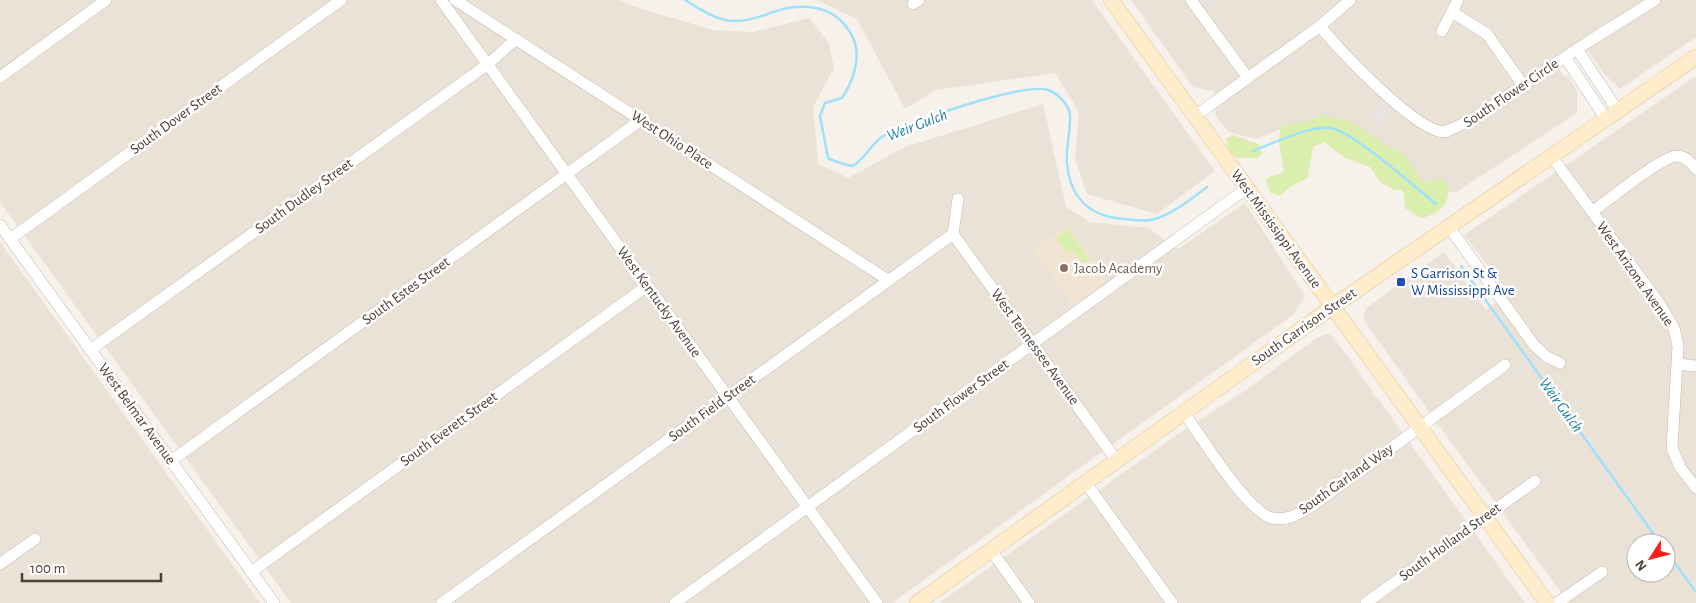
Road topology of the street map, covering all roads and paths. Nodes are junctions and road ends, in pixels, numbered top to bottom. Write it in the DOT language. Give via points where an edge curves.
graph roads {
  1 [pos="106,0"];
  2 [pos="342,0"];
  3 [pos="441,0"];
  4 [pos="455,0"];
  5 [pos="1111,0"];
  6 [pos="1191,0"];
  7 [pos="1350,0"];
  8 [pos="1458,0"];
  9 [pos="1655,0"];
  10 [pos="1452,12"];
  11 [pos="1320,26"];
  12 [pos="1442,31"];
  13 [pos="516,39"];
  14 [pos="1577,49"];
  15 [pos="1565,57"];
  16 [pos="1696,57"];
  17 [pos="488,64"];
  18 [pos="0,77"];
  19 [pos="1248,78"];
  20 [pos="1523,85"];
  21 [pos="1612,115"];
  22 [pos="1195,116"];
  23 [pos="641,120"];
  24 [pos="1552,157"];
  25 [pos="1696,169"];
  26 [pos="567,174"];
  27 [pos="1247,188"];
  28 [pos="958,200"];
  29 [pos="1592,212"];
  30 [pos="0,225"];
  31 [pos="1449,227"];
  32 [pos="953,234"];
  33 [pos="10,239"];
  34 [pos="888,280"];
  35 [pos="647,286"];
  36 [pos="1332,307"];
  37 [pos="1032,344"];
  38 [pos="90,350"];
  39 [pos="1560,363"];
  40 [pos="1678,364"];
  41 [pos="1505,365"];
  42 [pos="1696,366"];
  43 [pos="727,397"];
  44 [pos="1184,413"];
  45 [pos="1419,427"];
  46 [pos="171,461"];
  47 [pos="1117,461"];
  48 [pos="1535,481"];
  49 [pos="1086,483"];
  50 [pos="1696,488"];
  51 [pos="807,508"];
  52 [pos="1485,517"];
  53 [pos="35,539"];
  54 [pos="991,550"];
  55 [pos="0,564"];
  56 [pos="251,572"];
  57 [pos="1602,572"];
  58 [pos="274,603"];
  59 [pos="442,603"];
  60 [pos="675,603"];
  61 [pos="877,603"];
  62 [pos="917,603"];
  63 [pos="1029,603"];
  64 [pos="1172,603"];
  65 [pos="1366,603"];
  66 [pos="1547,603"];
  67 [pos="1557,603"];
  1 -- 18 [label="street"];
  2 -- 33 [label="street, South Dover Street"];
  3 -- 17 [label="street, West Kentucky Avenue"];
  4 -- 13 [label="street, West Ohio Place"];
  5 -- 22 [label="main road, West Mississippi Avenue"];
  6 -- 19 [label="street"];
  7 -- 11 [label="street"];
  8 -- 10 [label="street"];
  9 -- 14 [label="street, South Flower Circle"];
  10 -- 12 [label="street"];
  10 -- 20 [label="street" via="1480,28 1490,38"];
  11 -- 19 [label="street"];
  11 -- 20 [label="street, South Flower Circle" via="1370,81 1438,132 1449,132 1459,127"];
  13 -- 17 [label="street, South Dudley Street"];
  13 -- 23 [label="street, West Ohio Place"];
  14 -- 15 [label="street, South Flower Circle"];
  14 -- 21 [label="street"];
  15 -- 20 [label="street, South Flower Circle"];
  15 -- 21 [label="street, South Flower Circle"];
  16 -- 21 [label="main road, South Garrison Street"];
  17 -- 26 [label="street, West Kentucky Avenue"];
  17 -- 38 [label="street, South Dudley Street"];
  19 -- 22 [label="street"];
  21 -- 24 [label="main road, South Garrison Street"];
  22 -- 27 [label="main road, West Mississippi Avenue"];
  23 -- 26 [label="street, South Estes Street"];
  23 -- 34 [label="street, West Ohio Place"];
  24 -- 29 [label="street, West Arizona Avenue"];
  24 -- 31 [label="main road, South Garrison Street"];
  25 -- 29 [label="street" via="1684,158 1672,157"];
  26 -- 35 [label="street, West Kentucky Avenue"];
  26 -- 46 [label="street, South Estes Street"];
  27 -- 36 [label="main road, West Mississippi Avenue"];
  27 -- 37 [label="street, South Flower Street"];
  28 -- 32 [label="street"];
  29 -- 40 [label="street, West Arizona Avenue" via="1670,320 1677,341"];
  30 -- 33 [label="street, West Belmar Avenue"];
  31 -- 36 [label="main road, South Garrison Street"];
  31 -- 39 [label="street" via="1534,344 1547,357"];
  32 -- 34 [label="street, South Field Street"];
  32 -- 37 [label="street, West Tennessee Avenue"];
  33 -- 38 [label="street, West Belmar Avenue"];
  34 -- 43 [label="street, South Field Street"];
  35 -- 43 [label="street, West Kentucky Avenue"];
  35 -- 56 [label="street, South Everett Street"];
  36 -- 44 [label="main road, South Garrison Street"];
  36 -- 45 [label="main road, West Mississippi Avenue"];
  37 -- 47 [label="street, West Tennessee Avenue"];
  37 -- 51 [label="street, South Flower Street"];
  38 -- 46 [label="street, West Belmar Avenue"];
  40 -- 42 [label="street"];
  40 -- 50 [label="street, West Arizona Avenue" via="1672,448 1676,460"];
  41 -- 45 [label="street, South Garland Way"];
  43 -- 51 [label="street, West Kentucky Avenue"];
  43 -- 59 [label="street, South Field Street"];
  44 -- 45 [label="street, South Garland Way" via="1251,505 1278,519 1293,517 1306,509"];
  44 -- 47 [label="main road, South Garrison Street"];
  45 -- 52 [label="main road, West Mississippi Avenue"];
  46 -- 56 [label="street, West Belmar Avenue"];
  47 -- 49 [label="main road, South Garrison Street"];
  48 -- 52 [label="street, South Holland Street"];
  49 -- 54 [label="main road, South Garrison Street"];
  49 -- 64 [label="street"];
  51 -- 60 [label="street, South Flower Street"];
  51 -- 61 [label="street, West Kentucky Avenue"];
  52 -- 65 [label="street, South Holland Street"];
  52 -- 66 [label="main road, West Mississippi Avenue"];
  53 -- 55 [label="street"];
  54 -- 62 [label="main road, South Garrison Street"];
  54 -- 63 [label="street"];
  56 -- 58 [label="street, West Belmar Avenue"];
  57 -- 67 [label="street"];
}
